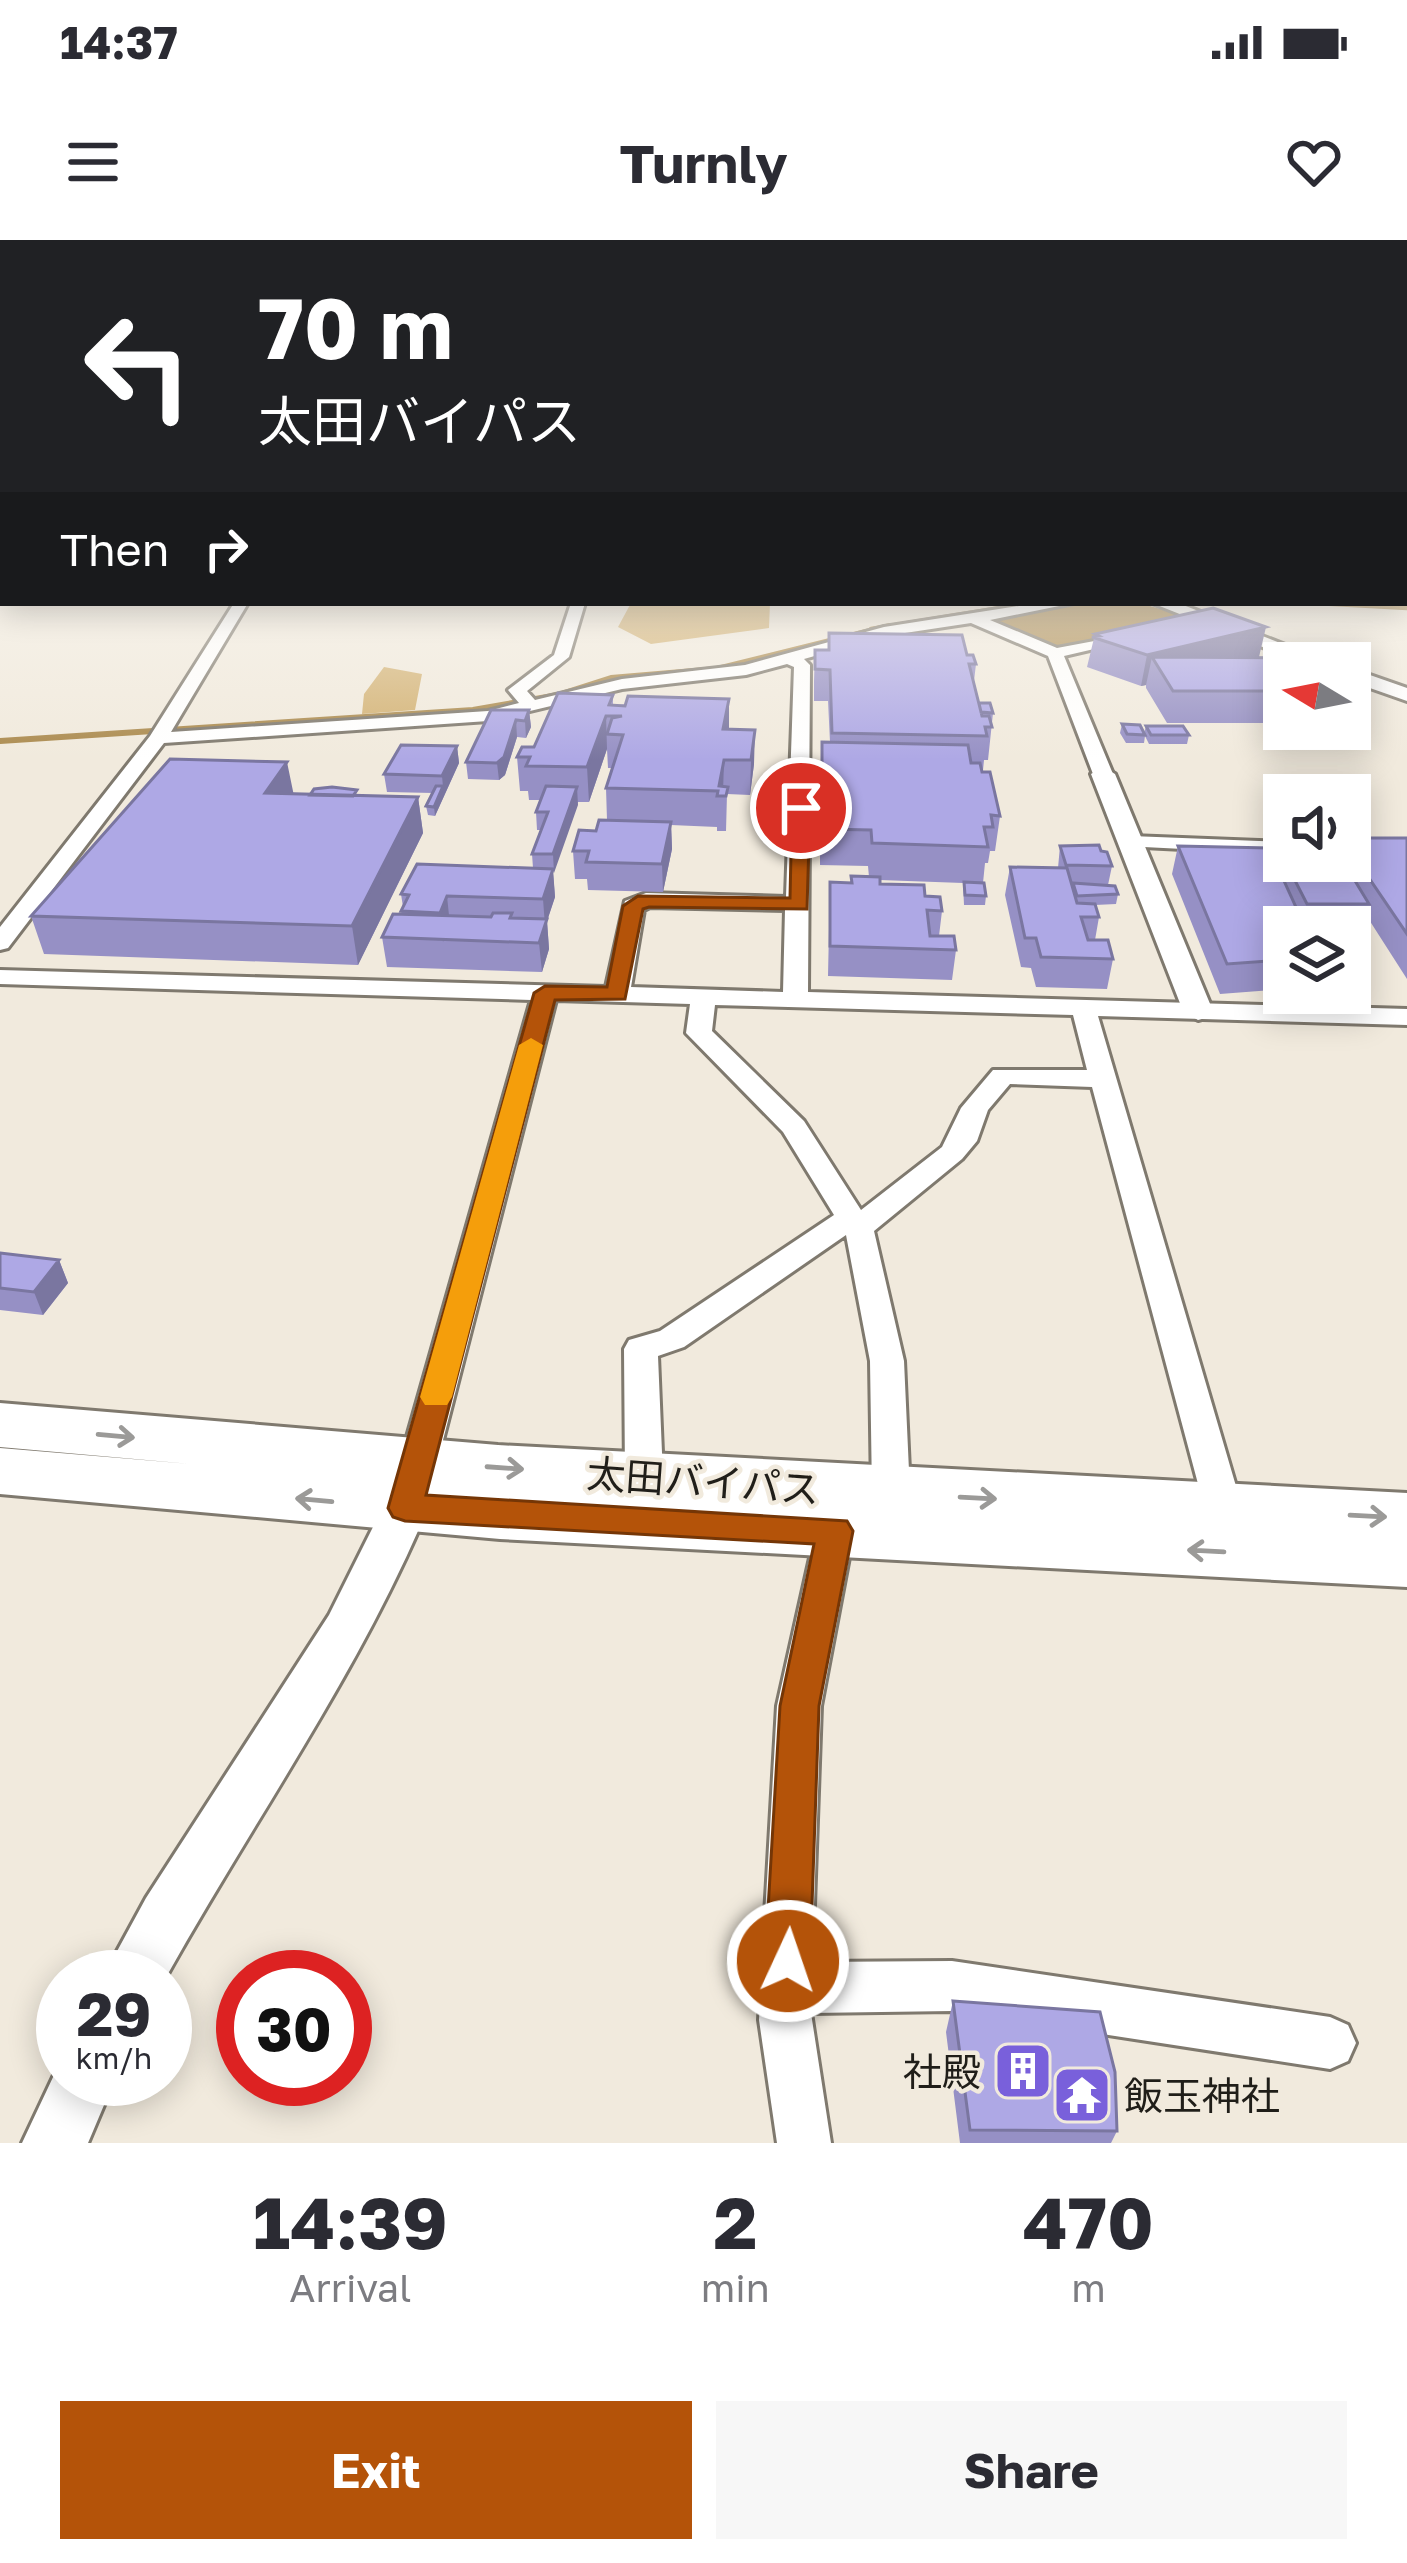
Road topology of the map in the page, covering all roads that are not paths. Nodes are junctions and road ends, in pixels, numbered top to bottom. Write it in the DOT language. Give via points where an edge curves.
graph roads {
  1 [pos="240,606"];
  2 [pos="577,606"];
  3 [pos="1046,606"];
  4 [pos="1169,606"];
  5 [pos="971,617"];
  6 [pos="1206,620"];
  7 [pos="1163,629"];
  8 [pos="1141,634"];
  9 [pos="1265,642"];
  10 [pos="1055,652"];
  11 [pos="789,658"];
  12 [pos="1371,682"];
  13 [pos="1407,695"];
  14 [pos="526,703"];
  15 [pos="162,733"];
  16 [pos="1102,774"];
  17 [pos="1131,842"];
  18 [pos="1263,847"];
  19 [pos="800,904"];
  20 [pos="0,943"];
  21 [pos="0,977"];
  22 [pos="545,993"];
  23 [pos="617,994"];
  24 [pos="703,996"];
  25 [pos="795,999"];
  26 [pos="1083,1007"];
  27 [pos="1198,1011"];
  28 [pos="1407,1017"];
  29 [pos="1104,1079"];
  30 [pos="854,1223"];
  31 [pos="0,1425"];
  32 [pos="0,1471"];
  33 [pos="644,1478"];
  34 [pos="412,1484"];
  35 [pos="891,1493"];
  36 [pos="1224,1510"];
  37 [pos="1407,1518"];
  38 [pos="835,1531"];
  39 [pos="1407,1561"];
  40 [pos="148,1950"];
  41 [pos="786,1988"];
  42 [pos="1330,2043"];
  43 [pos="71,2106"];
  44 [pos="55,2143"];
  45 [pos="803,2143"];
  1 -- 15 [label="street"];
  2 -- 14 [label="street" via="561,657 521,685"];
  3 -- 5 [label="street"];
  4 -- 6 [label="street"];
  5 -- 10 [label="street"];
  5 -- 11 [label="street"];
  6 -- 7 [label="street"];
  6 -- 9 [label="street"];
  8 -- 10 [label="street"];
  10 -- 16 [label="street"];
  11 -- 14 [label="street"];
  11 -- 19 [label="street" via="802,665"];
  12 -- 13 [label="street"];
  14 -- 15 [label="street" via="454,720"];
  15 -- 20 [label="street"];
  16 -- 17 [label="street"];
  17 -- 18 [label="street"];
  17 -- 27 [label="street"];
  19 -- 23 [label="street" via="633,906"];
  19 -- 25 [label="street"];
  21 -- 22 [label="street"];
  22 -- 23 [label="street"];
  22 -- 34 [label="street"];
  23 -- 24 [label="street"];
  24 -- 25 [label="street"];
  24 -- 30 [label="street" via="700,1033 794,1127"];
  25 -- 26 [label="street"];
  26 -- 27 [label="street"];
  26 -- 29 [label="street"];
  27 -- 28 [label="street"];
  29 -- 30 [label="street" via="1004,1076 975,1108 952,1153"];
  29 -- 36 [label="street"];
  30 -- 33 [label="street" via="672,1340 641,1349"];
  30 -- 35 [label="street" via="864,1239 887,1361"];
  31 -- 34 [label="highway, 太田バイパス, one-way"];
  34 -- 32 [label="highway, 太田バイパス, one-way"];
  34 -- 33 [label="highway, 太田バイパス, one-way"];
  33 -- 35 [label="highway, 太田バイパス"];
  34 -- 38 [label="highway, 太田バイパス"];
  34 -- 40 [label="street" via="340,1645"];
  35 -- 36 [label="highway, 太田バイパス, one-way"];
  36 -- 37 [label="highway, 太田バイパス, one-way"];
  39 -- 38 [label="highway, 太田バイパス, one-way"];
  38 -- 41 [label="street" via="799,1706"];
  41 -- 42 [label="street" via="952,1986"];
  41 -- 45 [label="street"];
  43 -- 44 [label="street"];
}
